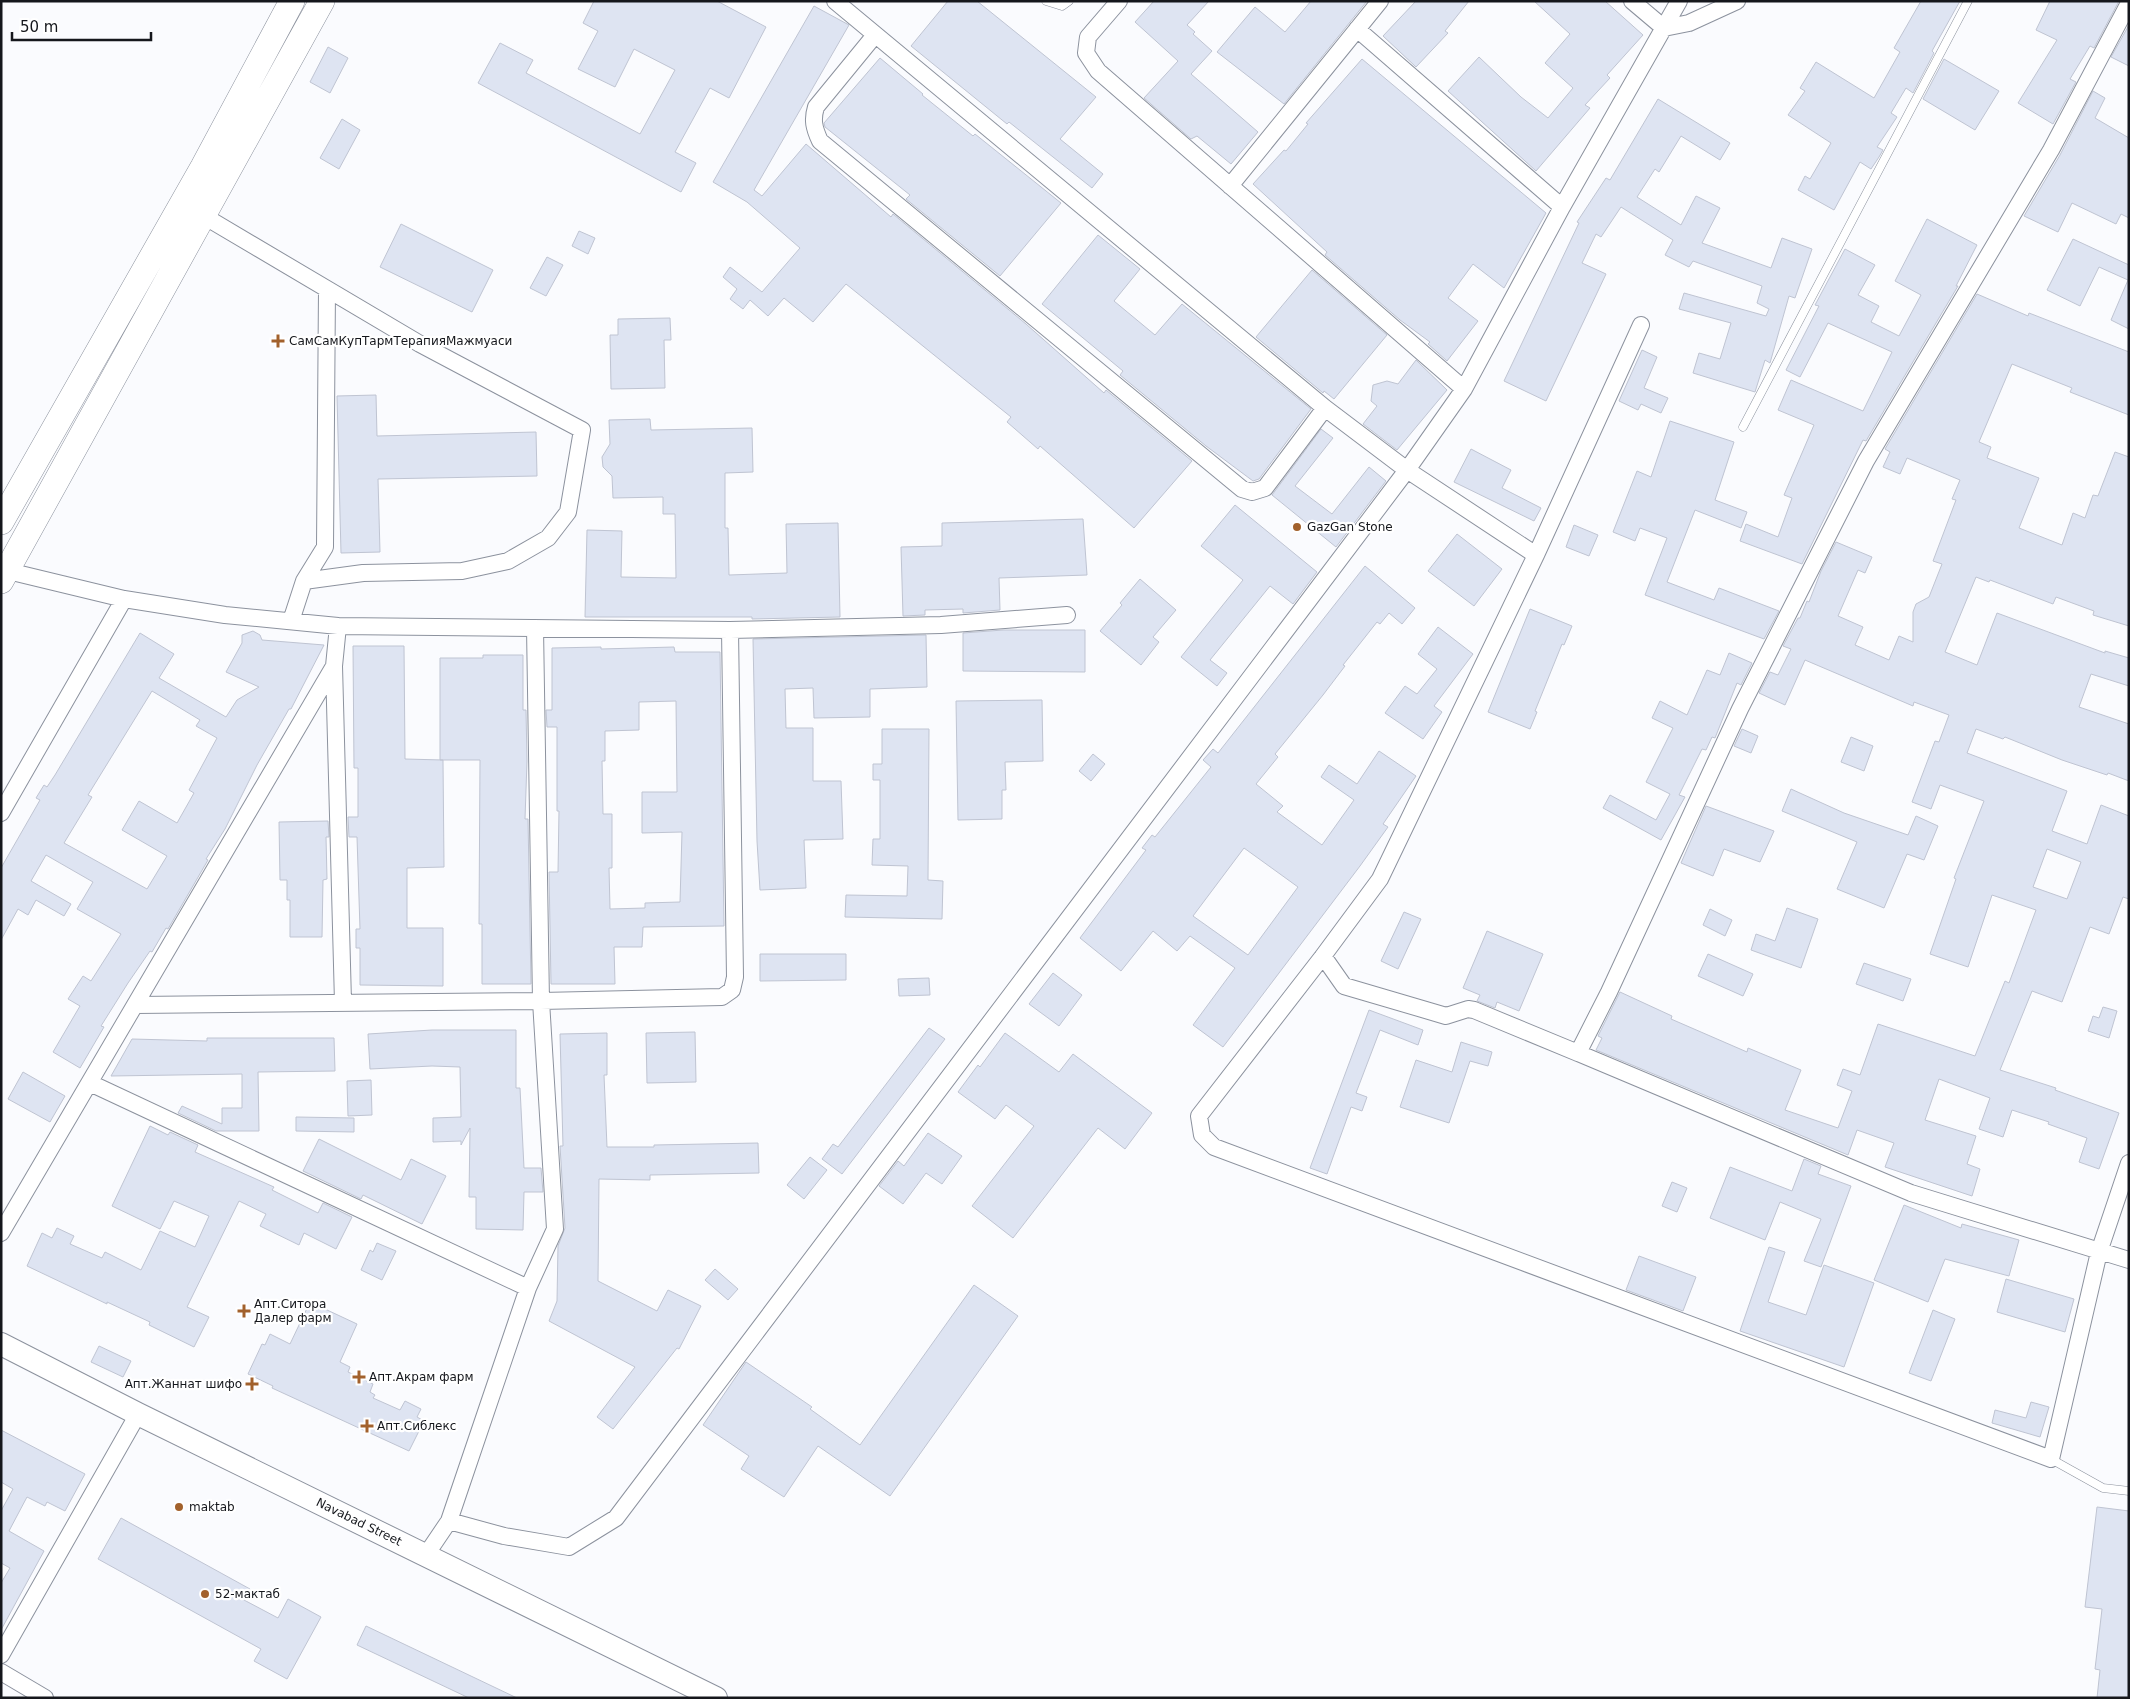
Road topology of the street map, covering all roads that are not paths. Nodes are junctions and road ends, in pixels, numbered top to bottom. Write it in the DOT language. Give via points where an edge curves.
graph roads {
  1 [pos="292,1"];
  2 [pos="322,1"];
  3 [pos="835,1"];
  4 [pos="1046,1"];
  5 [pos="1069,1"];
  6 [pos="1119,1"];
  7 [pos="1380,1"];
  8 [pos="1632,1"];
  9 [pos="1679,1"];
  10 [pos="1737,1"];
  11 [pos="1968,1"];
  12 [pos="2129,3"];
  13 [pos="1664,28"];
  14 [pos="1357,29"];
  15 [pos="875,35"];
  16 [pos="1230,186"];
  17 [pos="1562,207"];
  18 [pos="202,216"];
  19 [pos="327,289"];
  20 [pos="1641,325"];
  21 [pos="1464,389"];
  22 [pos="1325,408"];
  23 [pos="1744,427"];
  24 [pos="1407,470"];
  25 [pos="1,522"];
  26 [pos="1536,555"];
  27 [pos="4,576"];
  28 [pos="304,581"];
  29 [pos="124,599"];
  30 [pos="1067,615"];
  31 [pos="291,621"];
  32 [pos="338,626"];
  33 [pos="535,628"];
  34 [pos="730,630"];
  35 [pos="334,666"];
  36 [pos="1,813"];
  37 [pos="1323,956"];
  38 [pos="541,1001"];
  39 [pos="343,1002"];
  40 [pos="136,1005"];
  41 [pos="1578,1053"];
  42 [pos="90,1083"];
  43 [pos="2129,1163"];
  44 [pos="1,1233"];
  45 [pos="2099,1252"];
  46 [pos="2129,1260"];
  47 [pos="528,1288"];
  48 [pos="1,1344"];
  49 [pos="138,1414"];
  50 [pos="2051,1460"];
  51 [pos="2129,1491"];
  52 [pos="449,1521"];
  53 [pos="426,1554"];
  54 [pos="1,1655"];
  55 [pos="1,1672"];
  56 [pos="44,1698"];
  57 [pos="716,1698"];
  1 -- 25 [label="main road" via="203,167"];
  2 -- 18 [label="main road"];
  3 -- 15 [label="street"];
  4 -- 5 [label="lane" via="1062,6"];
  6 -- 16 [label="street" via="1088,37 1086,53 1098,71"];
  7 -- 14 [label="street"];
  8 -- 13 [label="street"];
  9 -- 13 [label="street"];
  10 -- 13 [label="street" via="1689,23"];
  11 -- 23 [label="lane"];
  12 -- 41 [label="street" via="2051,150 1866,461 1740,709"];
  13 -- 17 [label="street"];
  14 -- 16 [label="street"];
  14 -- 17 [label="street"];
  15 -- 22 [label="street"];
  15 -- 22 [label="street" via="816,107 813,118 820,141 1242,489 1252,492 1265,488"];
  16 -- 21 [label="street"];
  17 -- 21 [label="street"];
  18 -- 19 [label="street"];
  18 -- 27 [label="main road"];
  19 -- 28 [label="street" via="325,547"];
  19 -- 28 [label="street" via="420,344 582,430 568,512 548,538 508,561 462,571 363,573"];
  20 -- 26 [label="street"];
  21 -- 24 [label="street"];
  22 -- 24 [label="street"];
  24 -- 26 [label="street"];
  24 -- 52 [label="street" via="616,1518 569,1547 504,1536"];
  26 -- 37 [label="street" via="1380,879"];
  27 -- 29 [label="street"];
  28 -- 31 [label="street"];
  29 -- 31 [label="street" via="225,615"];
  29 -- 36 [label="street"];
  30 -- 34 [label="street" via="941,625"];
  31 -- 32 [label="street"];
  32 -- 33 [label="street"];
  32 -- 35 [label="street"];
  33 -- 34 [label="street"];
  33 -- 38 [label="street"];
  34 -- 38 [label="street" via="735,977 732,990 722,997 707,999"];
  35 -- 39 [label="street"];
  35 -- 40 [label="street"];
  37 -- 41 [label="street" via="1344,986 1446,1016 1474,1010"];
  37 -- 50 [label="street" via="1199,1116 1202,1135 1214,1147"];
  38 -- 39 [label="street"];
  38 -- 47 [label="street" via="555,1229"];
  39 -- 40 [label="street"];
  40 -- 42 [label="street"];
  41 -- 45 [label="street" via="1911,1193"];
  42 -- 44 [label="street"];
  42 -- 47 [label="street"];
  43 -- 45 [label="street"];
  45 -- 46 [label="street"];
  45 -- 50 [label="street"];
  47 -- 52 [label="street"];
  48 -- 49 [label="street, Navabad Street"];
  49 -- 53 [label="street, Navabad Street"];
  49 -- 54 [label="street"];
  50 -- 51 [label="lane" via="2103,1488"];
  52 -- 53 [label="street"];
  53 -- 57 [label="street, Navabad Street"];
  55 -- 56 [label="street"];
}
